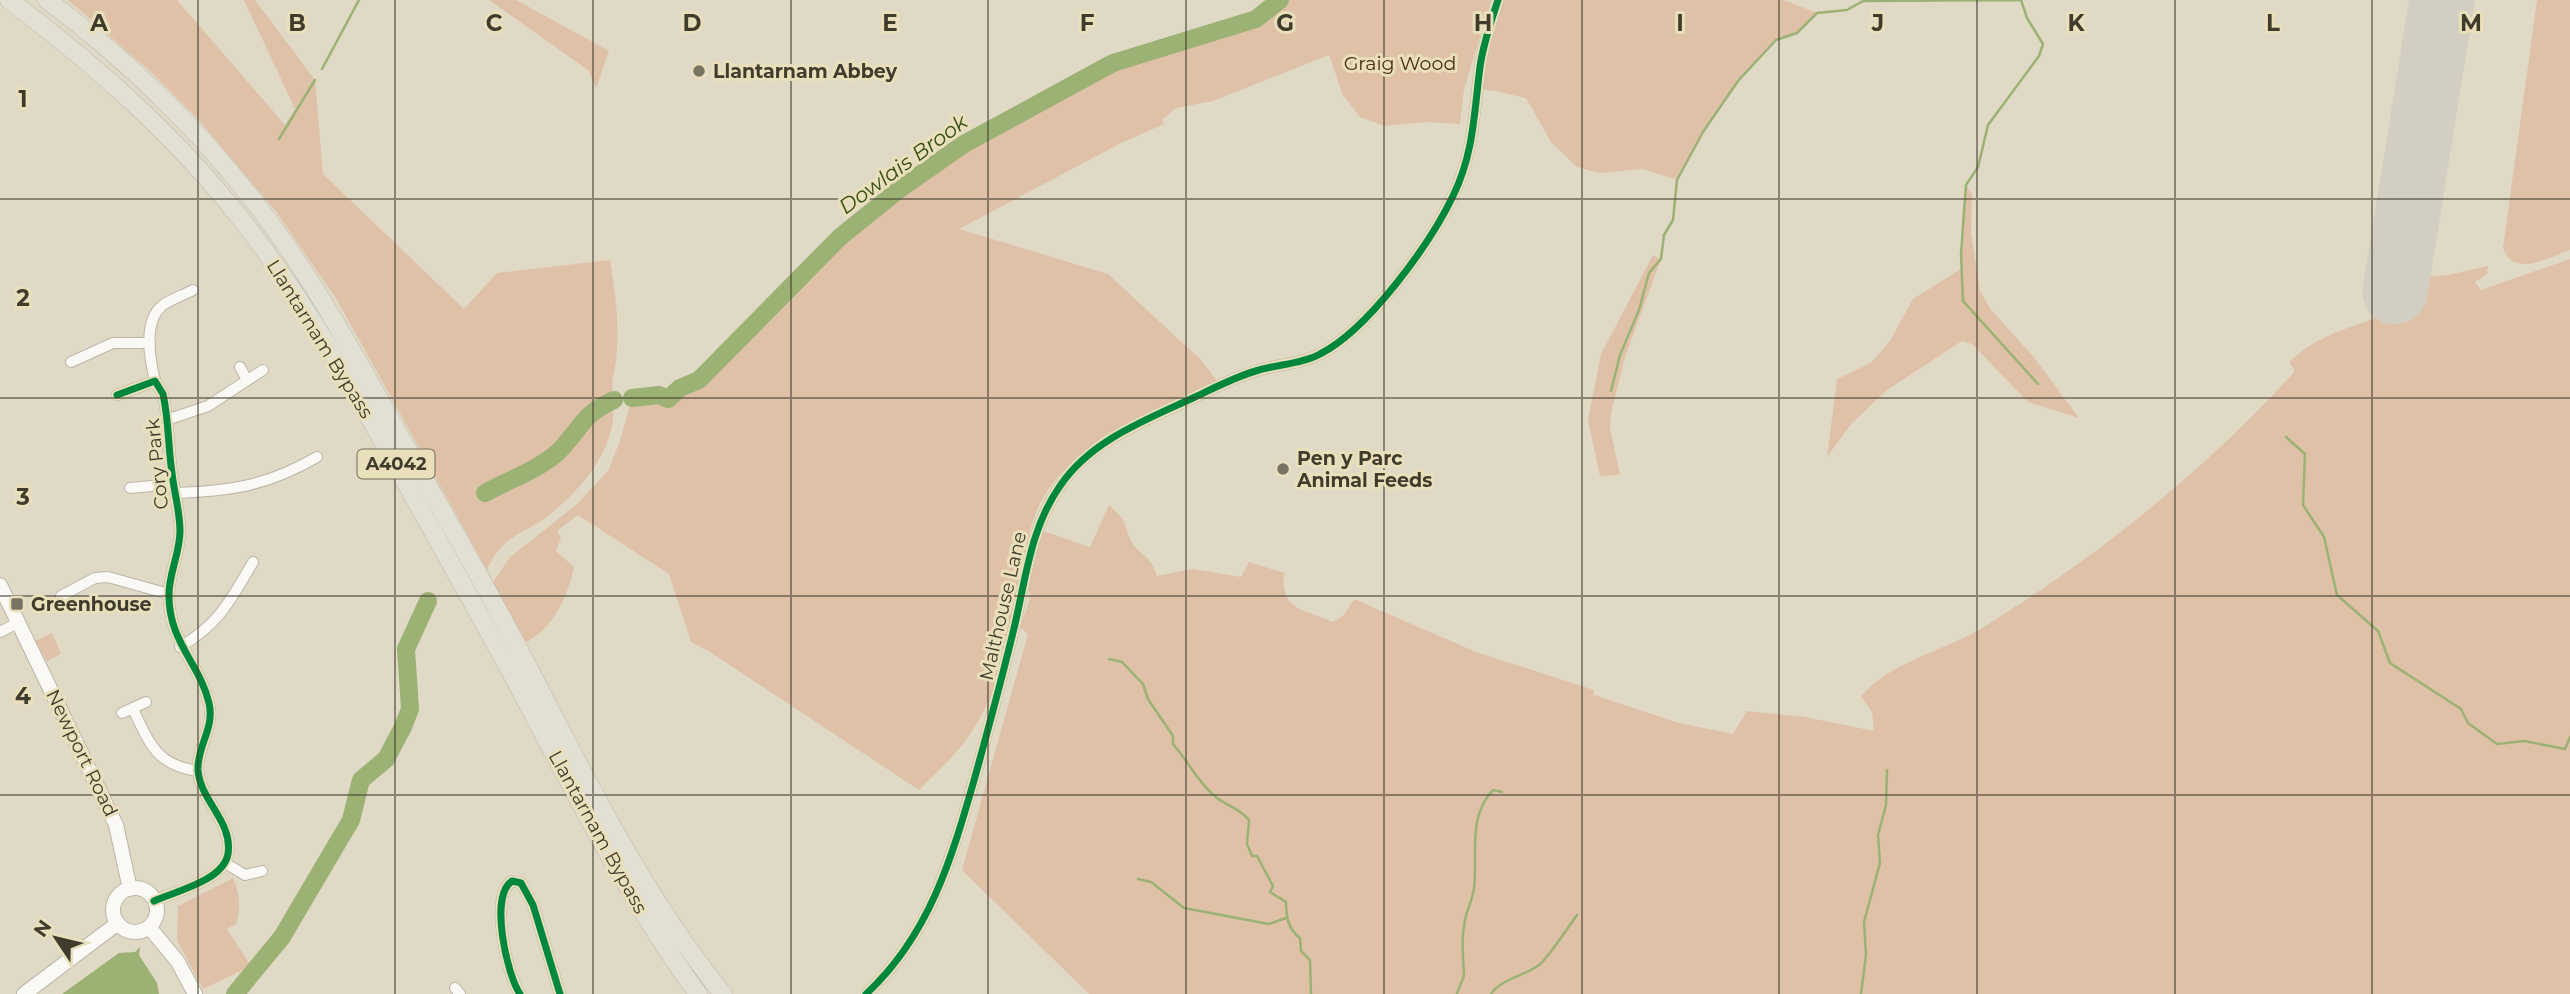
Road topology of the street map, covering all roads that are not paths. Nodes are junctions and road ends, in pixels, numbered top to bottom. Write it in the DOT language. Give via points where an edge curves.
graph roads {
  1 [pos="9,0"];
  2 [pos="47,0"];
  3 [pos="1498,0"];
  4 [pos="193,290"];
  5 [pos="150,343"];
  6 [pos="71,362"];
  7 [pos="240,367"];
  8 [pos="263,370"];
  9 [pos="247,380"];
  10 [pos="155,381"];
  11 [pos="117,395"];
  12 [pos="169,419"];
  13 [pos="317,457"];
  14 [pos="130,488"];
  15 [pos="174,488"];
  16 [pos="253,562"];
  17 [pos="0,585"];
  18 [pos="169,594"];
  19 [pos="61,596"];
  20 [pos="19,622"];
  21 [pos="0,632"];
  22 [pos="180,647"];
  23 [pos="146,702"];
  24 [pos="198,771"];
  25 [pos="225,863"];
  26 [pos="262,871"];
  27 [pos="130,889"];
  28 [pos="154,901"];
  29 [pos="118,923"];
  30 [pos="149,927"];
  31 [pos="24,994"];
  32 [pos="195,994"];
  33 [pos="520,994"];
  34 [pos="560,994"];
  35 [pos="698,994"];
  36 [pos="723,994"];
  37 [pos="866,994"];
  1 -- 35 [label="highway, Llantarnam Bypass / A4042" via="155,123 239,217 289,286 379,435 643,911"];
  2 -- 36 [label="highway, Llantarnam Bypass / A4042" via="167,105 281,238 356,358 625,844"];
  3 -- 37 [label="street, Malthouse Lane" via="1483,47 1468,162 1435,228 1375,306 1345,337 1317,356 1233,380 1108,440 1059,487 1035,537 1000,688 944,880 912,941"];
  4 -- 5 [label="street" via="154,315"];
  5 -- 6 [label="street" via="113,343"];
  5 -- 10 [label="street, Cory Park"];
  7 -- 9 [label="street"];
  8 -- 9 [label="street"];
  9 -- 12 [label="street" via="208,406"];
  10 -- 11 [label="street"];
  10 -- 12 [label="street, Cory Park"];
  12 -- 15 [label="street, Cory Park"];
  13 -- 15 [label="street" via="259,485"];
  14 -- 15 [label="street"];
  15 -- 18 [label="street, Cory Park" via="180,528"];
  16 -- 22 [label="street" via="220,616"];
  17 -- 20 [label="street, Newport Road"];
  18 -- 19 [label="street" via="108,577"];
  18 -- 22 [label="street, Cory Park"];
  20 -- 21 [label="street"];
  20 -- 27 [label="street, Newport Road" via="116,825"];
  22 -- 24 [label="street, Cory Park" via="210,705"];
  23 -- 24 [label="street" via="127,711 155,751 167,763"];
  24 -- 25 [label="street" via="225,826"];
  25 -- 26 [label="street" via="244,876"];
  25 -- 28 [label="street" via="212,876"];
  27 -- 28 [label="street" via="144,891"];
  27 -- 29 [label="street" via="115,903"];
  28 -- 30 [label="street" via="155,918"];
  29 -- 30 [label="street" via="129,931"];
  29 -- 31 [label="street"];
  30 -- 32 [label="street" via="178,962"];
  33 -- 34 [label="street" via="503,943 505,891 512,881 521,883 533,905"];
}
